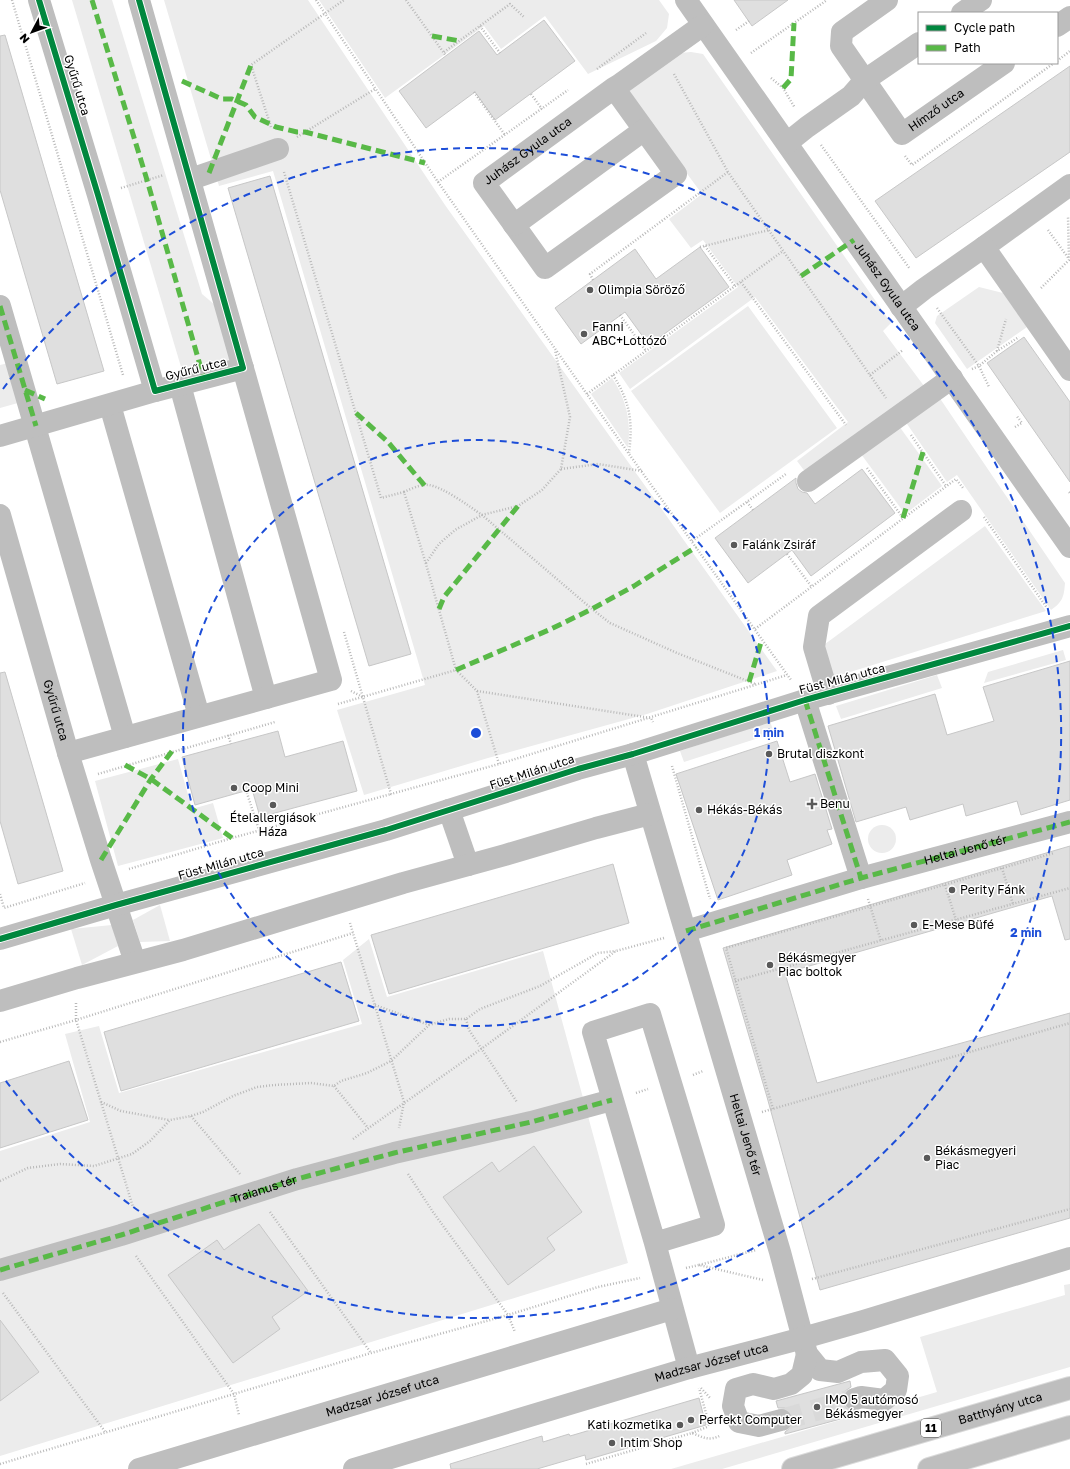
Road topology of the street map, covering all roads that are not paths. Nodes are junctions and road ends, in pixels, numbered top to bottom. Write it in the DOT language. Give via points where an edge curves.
graph roads {
  1 [pos="39,0"];
  2 [pos="139,0"];
  3 [pos="686,0"];
  4 [pos="887,0"];
  5 [pos="981,0"];
  6 [pos="963,12"];
  7 [pos="1070,17"];
  8 [pos="704,25"];
  9 [pos="1058,25"];
  10 [pos="918,44"];
  11 [pos="1003,64"];
  12 [pos="865,80"];
  13 [pos="614,88"];
  14 [pos="644,130"];
  15 [pos="787,143"];
  16 [pos="278,149"];
  17 [pos="189,173"];
  18 [pos="1068,187"];
  19 [pos="514,225"];
  20 [pos="984,247"];
  21 [pos="0,306"];
  22 [pos="901,307"];
  23 [pos="243,368"];
  24 [pos="1070,370"];
  25 [pos="952,378"];
  26 [pos="180,385"];
  27 [pos="155,391"];
  28 [pos="110,405"];
  29 [pos="36,426"];
  30 [pos="0,436"];
  31 [pos="808,481"];
  32 [pos="963,501"];
  33 [pos="0,515"];
  34 [pos="1070,548"];
  35 [pos="1070,626"];
  36 [pos="828,694"];
  37 [pos="266,698"];
  38 [pos="805,700"];
  39 [pos="199,716"];
  40 [pos="125,737"];
  41 [pos="68,753"];
  42 [pos="633,754"];
  43 [pos="449,810"];
  44 [pos="650,814"];
  45 [pos="1070,822"];
  46 [pos="468,865"];
  47 [pos="863,886"];
  48 [pos="116,905"];
  49 [pos="686,931"];
  50 [pos="0,939"];
  51 [pos="135,962"];
  52 [pos="0,1001"];
  53 [pos="612,1100"];
  54 [pos="655,1243"];
  55 [pos="1070,1258"];
  56 [pos="0,1270"];
  57 [pos="672,1308"];
  58 [pos="805,1346"];
  59 [pos="689,1368"];
  60 [pos="1070,1388"];
  61 [pos="855,1399"];
  62 [pos="781,1420"];
  63 [pos="1070,1427"];
  64 [pos="139,1469"];
  65 [pos="354,1469"];
  66 [pos="793,1469"];
  67 [pos="928,1469"];
  1 -- 27 [label="street, Gyűrű utca"];
  2 -- 17 [label="street, Gyűrű utca"];
  3 -- 8 [label="street, Juhász Gyula utca"];
  4 -- 12 [label="street, Hímző utca" via="842,32 841,46"];
  5 -- 6 [label="street"];
  7 -- 9 [label="street"];
  8 -- 13 [label="street, Juhász Gyula utca"];
  8 -- 15 [label="street, Juhász Gyula utca"];
  10 -- 12 [label="street"];
  11 -- 12 [label="street, Hímző utca" via="902,134"];
  12 -- 15 [label="street" via="851,96"];
  13 -- 14 [label="street, Juhász Gyula utca"];
  13 -- 19 [label="street, Juhász Gyula utca" via="484,183"];
  14 -- 19 [label="street"];
  14 -- 19 [label="street, Juhász Gyula utca" via="676,174 545,268"];
  15 -- 22 [label="street, Juhász Gyula utca"];
  16 -- 17 [label="street"];
  17 -- 23 [label="street, Gyűrű utca"];
  18 -- 20 [label="street"];
  20 -- 22 [label="street"];
  20 -- 24 [label="street"];
  21 -- 29 [label="street"];
  22 -- 25 [label="street, Juhász Gyula utca"];
  23 -- 26 [label="street, Gyűrű utca"];
  23 -- 37 [label="street" via="331,680"];
  25 -- 31 [label="street"];
  25 -- 34 [label="street, Juhász Gyula utca"];
  26 -- 27 [label="street, Gyűrű utca"];
  26 -- 37 [label="street"];
  27 -- 28 [label="street"];
  28 -- 29 [label="street"];
  28 -- 39 [label="street"];
  29 -- 30 [label="street"];
  29 -- 40 [label="street"];
  32 -- 36 [label="street" via="819,616 814,647"];
  33 -- 41 [label="street, Gyűrű utca"];
  35 -- 36 [label="street, Füst Milán utca"];
  36 -- 38 [label="street, Füst Milán utca"];
  37 -- 39 [label="street"];
  38 -- 42 [label="street, Füst Milán utca"];
  38 -- 47 [label="street"];
  39 -- 40 [label="street"];
  40 -- 41 [label="street"];
  41 -- 48 [label="street, Gyűrű utca"];
  42 -- 43 [label="street, Füst Milán utca"];
  42 -- 44 [label="street, Heltai Jenő tér"];
  43 -- 46 [label="street"];
  43 -- 48 [label="street, Füst Milán utca"];
  44 -- 46 [label="street"];
  44 -- 49 [label="street, Heltai Jenő tér"];
  45 -- 47 [label="street, Heltai Jenő tér"];
  46 -- 51 [label="street"];
  47 -- 49 [label="street, Heltai Jenő tér" via="717,921"];
  48 -- 50 [label="street, Füst Milán utca"];
  48 -- 51 [label="street, Gyűrű utca"];
  49 -- 58 [label="street, Heltai Jenő tér" via="748,1113"];
  51 -- 52 [label="street"];
  53 -- 54 [label="street"];
  53 -- 54 [label="street" via="593,1032 650,1014 714,1224"];
  53 -- 56 [label="street, Traianus tér" via="531,1122 394,1152"];
  54 -- 57 [label="street"];
  55 -- 58 [label="street, Madzsar József utca"];
  57 -- 59 [label="street"];
  57 -- 64 [label="street, Madzsar József utca"];
  58 -- 59 [label="street, Madzsar József utca"];
  58 -- 61 [label="street" via="820,1370 838,1372 862,1362 885,1360 898,1376 896,1390 884,1400"];
  58 -- 62 [label="street" via="802,1375 791,1384 774,1389 753,1384 736,1389 733,1406 739,1422 759,1426"];
  59 -- 65 [label="street, Madzsar József utca"];
  60 -- 66 [label="street, Batthyány utca / 11"];
  63 -- 67 [label="street"];
}
